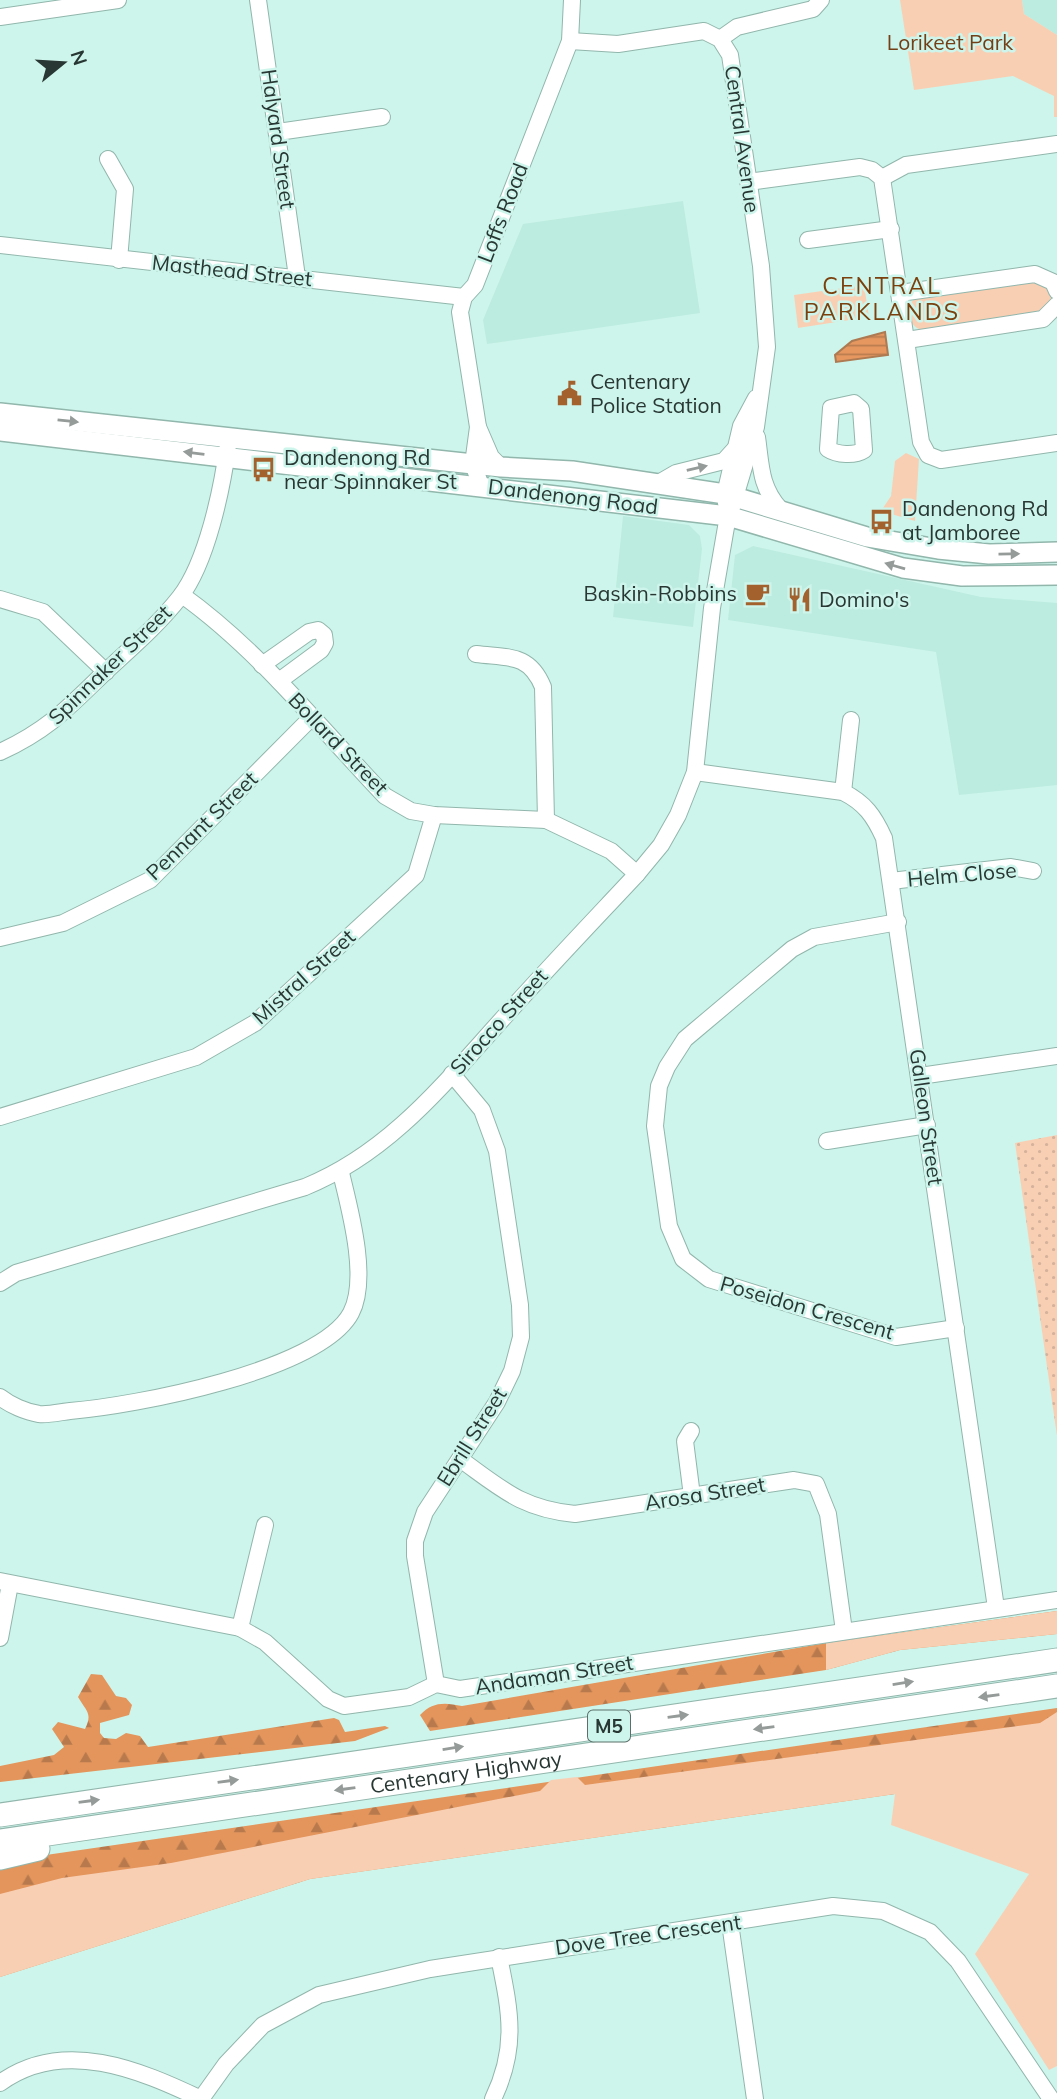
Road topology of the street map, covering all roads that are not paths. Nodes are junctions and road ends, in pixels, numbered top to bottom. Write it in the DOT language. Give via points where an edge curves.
graph roads {
  1 [pos="118,0"];
  2 [pos="258,0"];
  3 [pos="572,0"];
  4 [pos="821,0"];
  5 [pos="797,7"];
  6 [pos="0,17"];
  7 [pos="720,39"];
  8 [pos="570,41"];
  9 [pos="382,117"];
  10 [pos="278,132"];
  11 [pos="1057,144"];
  12 [pos="108,159"];
  13 [pos="882,178"];
  14 [pos="748,182"];
  15 [pos="891,229"];
  16 [pos="802,242"];
  17 [pos="0,245"];
  18 [pos="119,260"];
  19 [pos="298,277"];
  20 [pos="1057,291"];
  21 [pos="900,293"];
  22 [pos="464,297"];
  23 [pos="1057,305"];
  24 [pos="907,340"];
  25 [pos="759,393"];
  26 [pos="0,412"];
  27 [pos="478,427"];
  28 [pos="756,427"];
  29 [pos="0,430"];
  30 [pos="230,437"];
  31 [pos="1057,443"];
  32 [pos="734,450"];
  33 [pos="227,457"];
  34 [pos="473,464"];
  35 [pos="501,467"];
  36 [pos="657,484"];
  37 [pos="481,486"];
  38 [pos="731,495"];
  39 [pos="780,509"];
  40 [pos="728,516"];
  41 [pos="1057,552"];
  42 [pos="1057,575"];
  43 [pos="182,594"];
  44 [pos="0,599"];
  45 [pos="476,654"];
  46 [pos="262,665"];
  47 [pos="106,672"];
  48 [pos="279,681"];
  49 [pos="311,718"];
  50 [pos="851,720"];
  51 [pos="0,752"];
  52 [pos="695,772"];
  53 [pos="843,792"];
  54 [pos="434,815"];
  55 [pos="546,820"];
  56 [pos="1033,871"];
  57 [pos="638,874"];
  58 [pos="891,881"];
  59 [pos="898,922"];
  60 [pos="0,938"];
  61 [pos="1057,1056"];
  62 [pos="452,1074"];
  63 [pos="920,1076"];
  64 [pos="0,1117"];
  65 [pos="927,1125"];
  66 [pos="827,1141"];
  67 [pos="341,1173"];
  68 [pos="0,1283"];
  69 [pos="956,1328"];
  70 [pos="0,1397"];
  71 [pos="691,1431"];
  72 [pos="460,1459"];
  73 [pos="692,1496"];
  74 [pos="265,1525"];
  75 [pos="5,1582"];
  76 [pos="1057,1600"];
  77 [pos="996,1608"];
  78 [pos="240,1628"];
  79 [pos="844,1631"];
  80 [pos="0,1638"];
  81 [pos="1057,1660"];
  82 [pos="436,1684"];
  83 [pos="1057,1686"];
  84 [pos="0,1802"];
  85 [pos="185,1811"];
  86 [pos="11,1813"];
  87 [pos="0,1841"];
  88 [pos="0,1858"];
  89 [pos="730,1923"];
  90 [pos="499,1957"];
  91 [pos="0,2083"];
  92 [pos="1054,2098"];
  93 [pos="201,2099"];
  94 [pos="493,2099"];
  95 [pos="755,2099"];
  1 -- 6 [label="street"];
  2 -- 10 [label="street, Halyard Street"];
  3 -- 8 [label="street, Loffs Road"];
  4 -- 5 [label="street" via="813,9"];
  5 -- 7 [label="street" via="737,27"];
  7 -- 8 [label="street, Central Avenue" via="704,31 618,44"];
  7 -- 14 [label="street, Central Avenue" via="730,55"];
  8 -- 22 [label="street, Loffs Road" via="475,285"];
  9 -- 10 [label="street"];
  10 -- 19 [label="street, Halyard Street"];
  11 -- 13 [label="street" via="906,165"];
  12 -- 18 [label="street" via="125,189"];
  13 -- 14 [label="street" via="860,167"];
  13 -- 15 [label="street"];
  14 -- 25 [label="street, Central Avenue" via="767,317"];
  15 -- 16 [label="street"];
  15 -- 21 [label="street"];
  17 -- 18 [label="street, Masthead Street"];
  18 -- 19 [label="street, Masthead Street"];
  19 -- 22 [label="street, Masthead Street"];
  20 -- 21 [label="street" via="1053,282 1035,274"];
  21 -- 24 [label="street"];
  22 -- 27 [label="street, Loffs Road" via="460,312"];
  23 -- 24 [label="street" via="1043,319"];
  24 -- 31 [label="street" via="921,442 928,455 942,460"];
  25 -- 28 [label="street, Central Avenue"];
  25 -- 32 [label="street, Central Avenue"];
  26 -- 30 [label="main road, Dandenong Road, one-way"];
  27 -- 34 [label="street, Loffs Road"];
  27 -- 35 [label="street, Loffs Road"];
  28 -- 38 [label="street, Central Avenue"];
  28 -- 39 [label="street, Central Avenue" via="762,483"];
  33 -- 29 [label="main road, Dandenong Road, one-way"];
  30 -- 33 [label="street, Spinnaker Street"];
  30 -- 34 [label="main road, Dandenong Road"];
  36 -- 32 [label="street, one-way" via="676,473 724,461"];
  32 -- 38 [label="street, Central Avenue"];
  33 -- 37 [label="main road, Dandenong Road"];
  33 -- 43 [label="street, Spinnaker Street" via="209,537"];
  34 -- 35 [label="main road, Dandenong Road"];
  34 -- 37 [label="street, Loffs Road"];
  35 -- 36 [label="main road, Dandenong Road" via="572,471"];
  36 -- 38 [label="main road, Dandenong Road"];
  37 -- 40 [label="main road, Dandenong Road"];
  38 -- 39 [label="main road, Dandenong Road"];
  38 -- 40 [label="street, Central Avenue"];
  39 -- 41 [label="main road, Dandenong Road, one-way" via="867,537 938,550"];
  42 -- 40 [label="main road, Dandenong Road, one-way" via="962,576 903,568"];
  40 -- 52 [label="street, Sirocco Street" via="712,608"];
  43 -- 46 [label="street, Bollard Street"];
  43 -- 47 [label="street, Spinnaker Street"];
  44 -- 47 [label="street" via="43,612"];
  45 -- 55 [label="street" via="525,660 540,680"];
  46 -- 48 [label="street, Bollard Street"];
  46 -- 48 [label="street" via="309,632 318,630 324,635 321,650"];
  47 -- 51 [label="street, Spinnaker Street" via="74,706 36,735"];
  48 -- 49 [label="street, Bollard Street"];
  49 -- 54 [label="street, Bollard Street" via="385,796 411,811"];
  49 -- 60 [label="street, Pennant Street" via="150,880 63,923"];
  50 -- 53 [label="street"];
  52 -- 53 [label="street, Galleon Street"];
  52 -- 57 [label="street, Sirocco Street" via="678,816"];
  53 -- 58 [label="street, Galleon Street" via="874,816 884,838"];
  54 -- 55 [label="street, Bollard Street"];
  54 -- 64 [label="street, Mistral Street" via="416,875 255,1023 196,1057"];
  55 -- 57 [label="street, Bollard Street" via="611,851"];
  56 -- 58 [label="street, Helm Close" via="1011,867"];
  57 -- 62 [label="street, Sirocco Street"];
  58 -- 59 [label="street, Galleon Street"];
  59 -- 63 [label="street, Galleon Street"];
  59 -- 69 [label="street, Poseidon Crescent" via="814,937 792,949 685,1039 659,1086 656,1138 669,1226 683,1259 696,1271 709,1279 896,1337"];
  61 -- 63 [label="street"];
  62 -- 67 [label="street, Sirocco Street" via="402,1126"];
  62 -- 72 [label="street, Ebrill Street" via="482,1110 494,1141 521,1337 497,1402"];
  63 -- 65 [label="street, Galleon Street"];
  65 -- 66 [label="street"];
  65 -- 69 [label="street, Galleon Street"];
  67 -- 68 [label="street, Sirocco Street" via="16,1273"];
  67 -- 70 [label="street" via="360,1281 351,1313 334,1332 243,1376 158,1400 39,1414"];
  69 -- 77 [label="street, Galleon Street"];
  71 -- 73 [label="street" via="685,1441"];
  72 -- 73 [label="street, Arosa Street" via="521,1502 543,1511 575,1514"];
  72 -- 82 [label="street, Ebrill Street" via="425,1512 415,1541"];
  73 -- 79 [label="street, Arosa Street" via="794,1480 816,1484 828,1514"];
  74 -- 78 [label="street"];
  75 -- 78 [label="street, Andaman Street"];
  75 -- 80 [label="street"];
  76 -- 77 [label="street, Andaman Street"];
  77 -- 79 [label="street, Andaman Street"];
  78 -- 82 [label="street, Andaman Street" via="265,1642 328,1699 344,1706 409,1697"];
  79 -- 82 [label="street, Andaman Street" via="460,1689"];
  86 -- 81 [label="highway, Centenary Highway / M5, one-way"];
  83 -- 85 [label="highway, Centenary Highway / M5, one-way"];
  84 -- 86 [label="highway"];
  85 -- 87 [label="highway, Centenary Highway / M5"];
  85 -- 88 [label="highway" via="169,1826"];
  89 -- 90 [label="street, Dove Tree Crescent"];
  89 -- 92 [label="street, Dove Tree Crescent" via="834,1906 883,1911 930,1933 958,1961"];
  89 -- 95 [label="street"];
  90 -- 93 [label="street, Dove Tree Crescent" via="319,1995 262,2025"];
  90 -- 94 [label="street" via="510,2013 510,2048"];
  91 -- 93 [label="street" via="13,2074 58,2061 105,2062 149,2073"];
}
